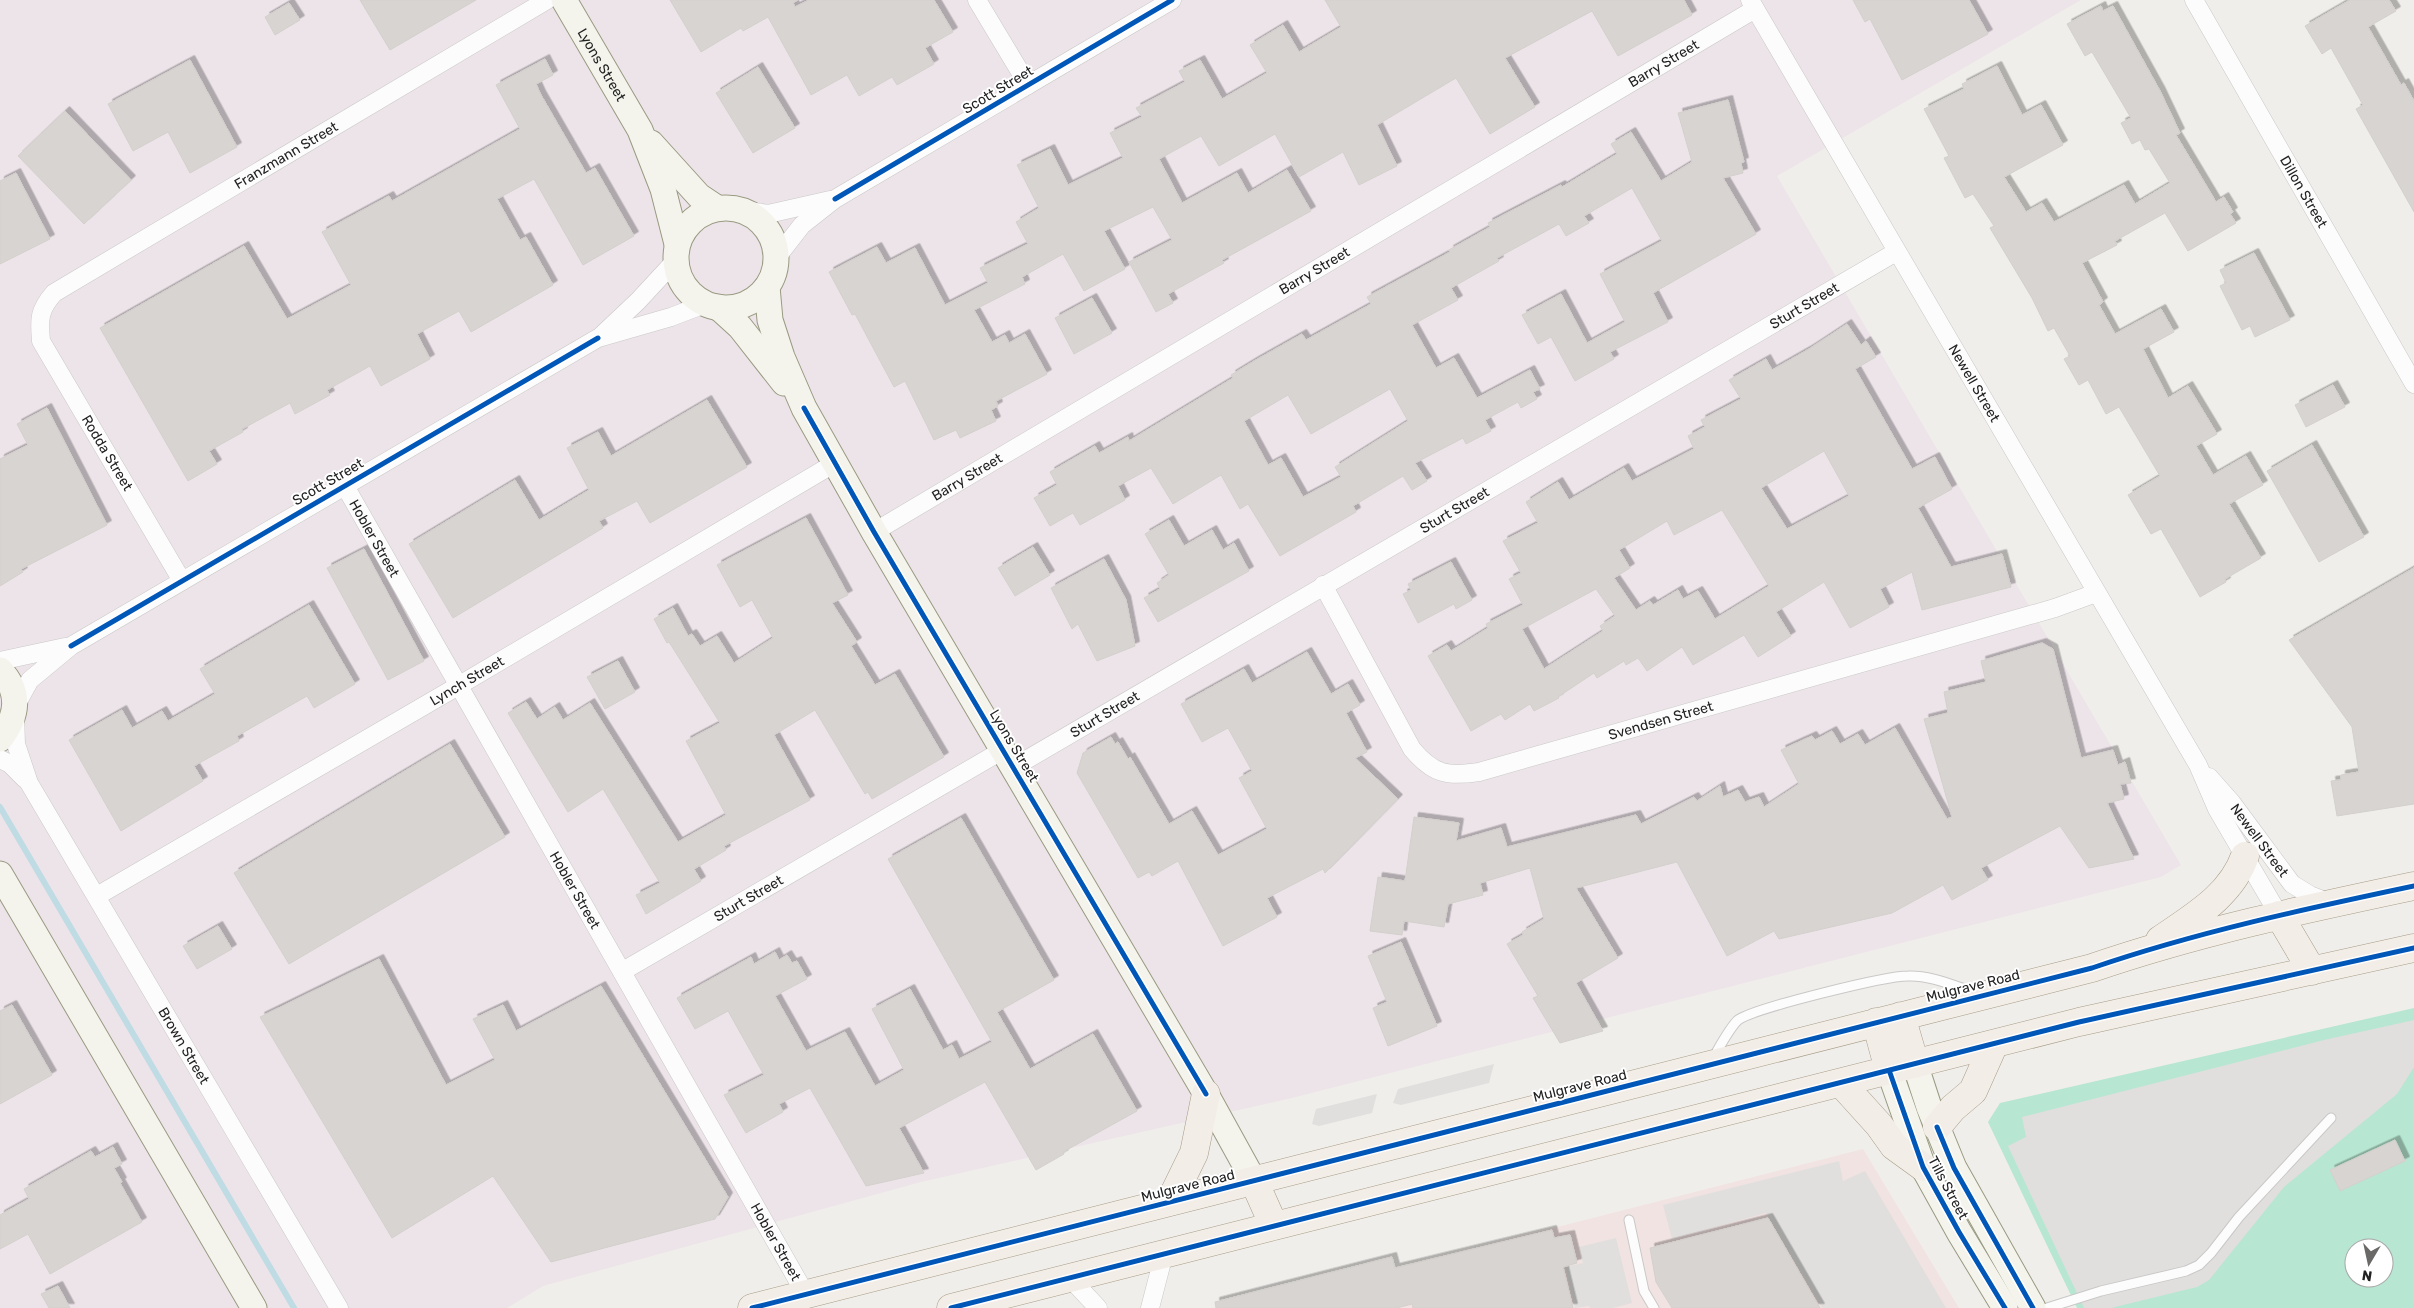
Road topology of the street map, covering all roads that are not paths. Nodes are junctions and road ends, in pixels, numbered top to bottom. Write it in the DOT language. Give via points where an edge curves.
graph roads {
  1 [pos="546,0"];
  2 [pos="564,0"];
  3 [pos="977,0"];
  4 [pos="1172,0"];
  5 [pos="2194,0"];
  6 [pos="1752,4"];
  7 [pos="1028,86"];
  8 [pos="640,130"];
  9 [pos="835,199"];
  10 [pos="717,208"];
  11 [pos="744,210"];
  12 [pos="676,252"];
  13 [pos="1896,252"];
  14 [pos="777,257"];
  15 [pos="767,288"];
  16 [pos="712,305"];
  17 [pos="40,322"];
  18 [pos="598,338"];
  19 [pos="2414,384"];
  20 [pos="804,408"];
  21 [pos="835,463"];
  22 [pos="345,486"];
  23 [pos="874,532"];
  24 [pos="182,580"];
  25 [pos="1323,585"];
  26 [pos="2096,593"];
  27 [pos="70,646"];
  28 [pos="0,661"];
  29 [pos="0,670"];
  30 [pos="458,686"];
  31 [pos="15,709"];
  32 [pos="0,739"];
  33 [pos="0,759"];
  34 [pos="1009,759"];
  35 [pos="2198,766"];
  36 [pos="29,783"];
  37 [pos="2245,856"];
  38 [pos="0,874"];
  39 [pos="2414,886"];
  40 [pos="97,896"];
  41 [pos="2331,904"];
  42 [pos="2279,915"];
  43 [pos="2414,948"];
  44 [pos="2149,949"];
  45 [pos="623,971"];
  46 [pos="2312,971"];
  47 [pos="1987,995"];
  48 [pos="1889,1019"];
  49 [pos="1994,1044"];
  50 [pos="1708,1064"];
  51 [pos="1915,1064"];
  52 [pos="1889,1070"];
  53 [pos="1840,1083"];
  54 [pos="1206,1094"];
  55 [pos="2331,1118"];
  56 [pos="1937,1127"];
  57 [pos="1923,1167"];
  58 [pos="1254,1181"];
  59 [pos="1170,1202"];
  60 [pos="1629,1220"];
  61 [pos="1274,1226"];
  62 [pos="1164,1254"];
  63 [pos="1070,1278"];
  64 [pos="806,1295"];
  65 [pos="254,1308"];
  66 [pos="338,1308"];
  67 [pos="752,1308"];
  68 [pos="951,1308"];
  69 [pos="1098,1308"];
  70 [pos="1150,1308"];
  71 [pos="1654,1308"];
  72 [pos="2005,1308"];
  73 [pos="2033,1308"];
  74 [pos="2047,1308"];
  1 -- 17 [label="street, Franzmann Street" via="54,293 43,306"];
  2 -- 8 [label="street, Lyons Street"];
  3 -- 7 [label="street"];
  4 -- 7 [label="street, Scott Street"];
  5 -- 19 [label="street, Dillon Street"];
  6 -- 13 [label="street, Newell Street"];
  6 -- 23 [label="street, Barry Street"];
  7 -- 9 [label="street, Scott Street"];
  8 -- 10 [label="street, Lyons Street" via="699,196"];
  8 -- 12 [label="street, Lyons Street" via="663,189"];
  9 -- 11 [label="street, Scott Street" via="768,214"];
  9 -- 14 [label="street, Scott Street" via="802,225"];
  10 -- 11 [label="street"];
  10 -- 12 [label="street" via="692,220 683,231"];
  11 -- 14 [label="street" via="767,228"];
  12 -- 16 [label="street" via="678,274 684,286 693,296"];
  12 -- 18 [label="street, Scott Street" via="638,301"];
  13 -- 25 [label="street, Sturt Street"];
  13 -- 26 [label="street, Newell Street"];
  14 -- 15 [label="street" via="775,273"];
  15 -- 16 [label="street" via="745,305 732,308"];
  15 -- 20 [label="street, Lyons Street" via="770,320"];
  16 -- 18 [label="street, Scott Street"];
  16 -- 20 [label="street, Lyons Street" via="740,327"];
  17 -- 24 [label="street, Rodda Street" via="41,341 49,356"];
  18 -- 22 [label="street, Scott Street"];
  20 -- 21 [label="street, Lyons Street"];
  21 -- 23 [label="street, Lyons Street"];
  21 -- 30 [label="street, Lynch Street"];
  22 -- 24 [label="street, Scott Street"];
  22 -- 30 [label="street, Hobler Street"];
  23 -- 34 [label="street, Lyons Street"];
  24 -- 27 [label="street, Scott Street"];
  25 -- 26 [label="street, Svendsen Street" via="1412,749 1426,766 1458,775 1479,772"];
  25 -- 34 [label="street, Sturt Street"];
  26 -- 35 [label="street, Newell Street"];
  27 -- 28 [label="street, Scott Street"];
  27 -- 31 [label="street, Scott Street" via="30,680"];
  29 -- 31 [label="street" via="14,689"];
  30 -- 40 [label="street, Lynch Street"];
  30 -- 45 [label="street, Hobler Street"];
  31 -- 32 [label="street"];
  31 -- 36 [label="street, Brown Street" via="16,744"];
  33 -- 36 [label="street, Brown Street"];
  34 -- 45 [label="street, Sturt Street"];
  34 -- 54 [label="street, Lyons Street"];
  35 -- 37 [label="street, Newell Street" via="2217,809"];
  35 -- 41 [label="street, Newell Street" via="2232,803 2292,884"];
  36 -- 40 [label="street, Brown Street"];
  37 -- 42 [label="street, Newell Street"];
  37 -- 44 [label="main road" via="2222,894"];
  38 -- 65 [label="street"];
  39 -- 41 [label="main road, Mulgrave Road"];
  40 -- 66 [label="street, Brown Street"];
  41 -- 42 [label="main road, Mulgrave Road"];
  42 -- 44 [label="main road, Mulgrave Road"];
  42 -- 46 [label="main road"];
  43 -- 46 [label="main road"];
  44 -- 47 [label="main road, Mulgrave Road" via="2092,968"];
  45 -- 64 [label="street, Hobler Street"];
  46 -- 49 [label="main road"];
  47 -- 48 [label="main road, Mulgrave Road"];
  47 -- 50 [label="lane, Mulgrave Road" via="1921,977 1896,977 1870,983 1772,1008 1738,1021"];
  48 -- 50 [label="main road, Mulgrave Road"];
  48 -- 51 [label="main road"];
  48 -- 52 [label="main road"];
  49 -- 51 [label="main road"];
  49 -- 56 [label="main road" via="1973,1092"];
  50 -- 58 [label="main road, Mulgrave Road"];
  51 -- 52 [label="main road"];
  51 -- 56 [label="street, Tills Street"];
  52 -- 53 [label="main road"];
  52 -- 57 [label="street, Tills Street"];
  53 -- 57 [label="main road" via="1894,1146"];
  53 -- 61 [label="main road"];
  54 -- 58 [label="street, Lyons Street"];
  54 -- 59 [label="main road" via="1194,1153"];
  55 -- 74 [label="lane" via="2199,1265"];
  56 -- 73 [label="street, Tills Street" via="1954,1168"];
  57 -- 72 [label="street, Tills Street"];
  58 -- 59 [label="main road, Mulgrave Road"];
  58 -- 61 [label="main road"];
  59 -- 64 [label="main road, Mulgrave Road"];
  60 -- 71 [label="lane" via="1644,1291"];
  61 -- 62 [label="main road"];
  62 -- 63 [label="main road"];
  62 -- 70 [label="street"];
  63 -- 68 [label="main road"];
  63 -- 69 [label="street"];
  64 -- 67 [label="main road, Mulgrave Road"];
}
